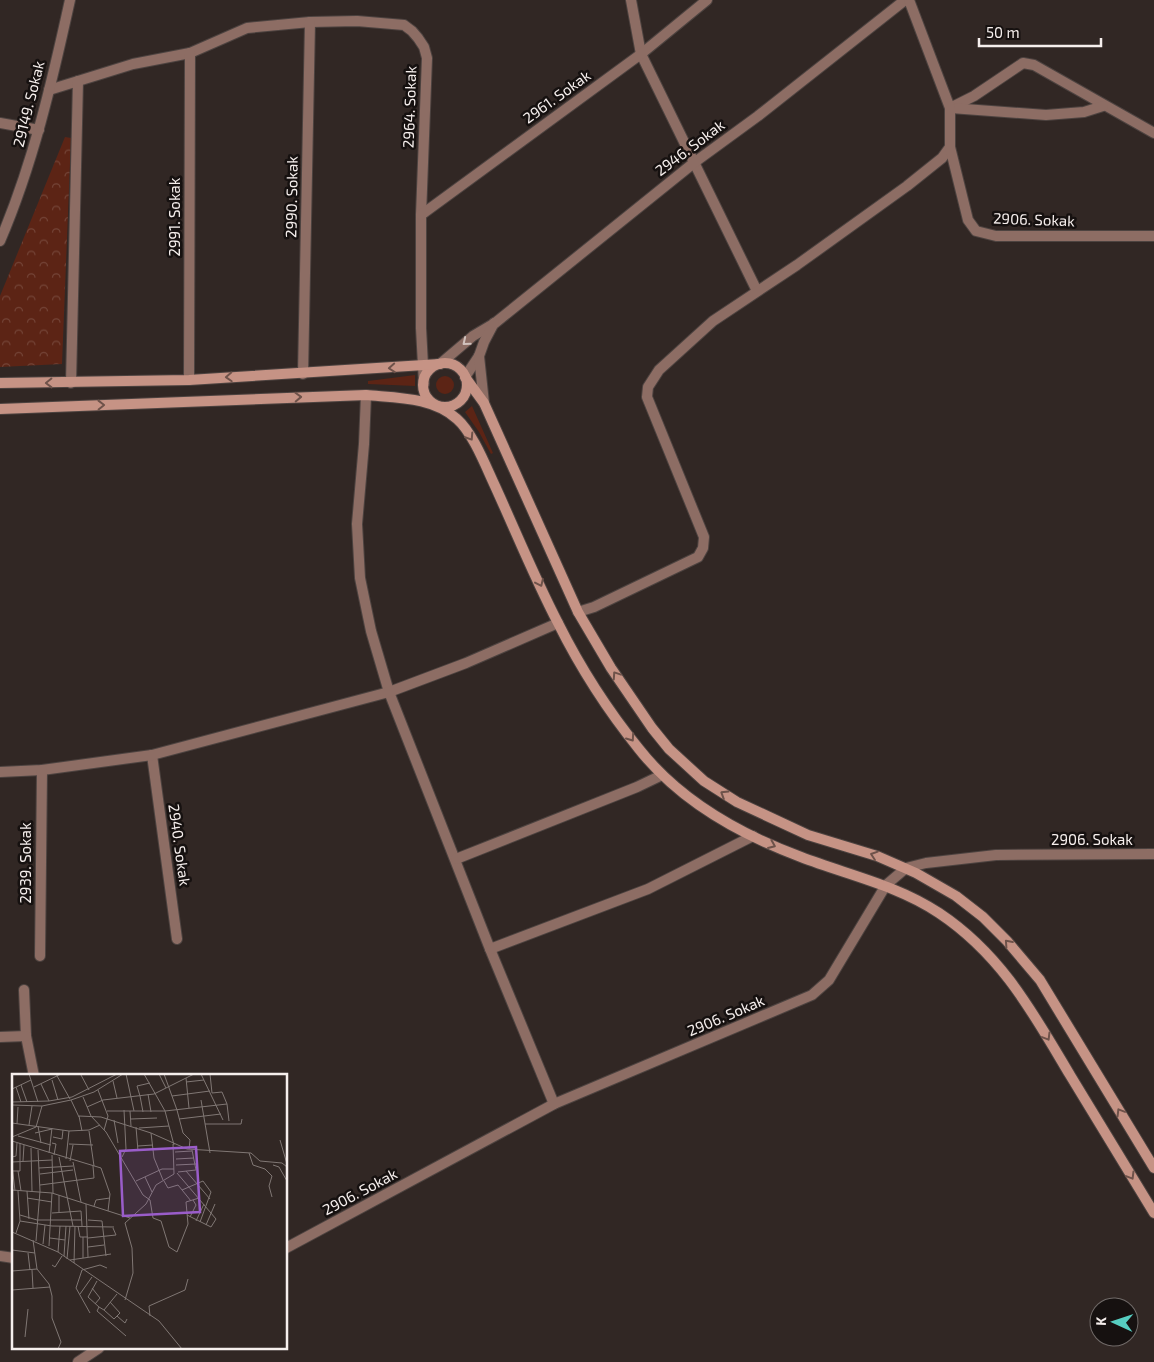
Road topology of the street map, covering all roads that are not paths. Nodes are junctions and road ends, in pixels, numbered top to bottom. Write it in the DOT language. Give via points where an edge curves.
graph roads {
  1 [pos="70,0"];
  2 [pos="631,0"];
  3 [pos="707,0"];
  4 [pos="907,0"];
  5 [pos="310,22"];
  6 [pos="190,54"];
  7 [pos="641,54"];
  8 [pos="78,81"];
  9 [pos="49,90"];
  10 [pos="1103,106"];
  11 [pos="950,108"];
  12 [pos="0,123"];
  13 [pos="39,130"];
  14 [pos="1154,134"];
  15 [pos="950,147"];
  16 [pos="695,162"];
  17 [pos="421,215"];
  18 [pos="1154,236"];
  19 [pos="0,241"];
  20 [pos="757,291"];
  21 [pos="495,323"];
  22 [pos="479,356"];
  23 [pos="440,364"];
  24 [pos="424,365"];
  25 [pos="303,374"];
  26 [pos="465,377"];
  27 [pos="189,380"];
  28 [pos="71,382"];
  29 [pos="0,384"];
  30 [pos="424,384"];
  31 [pos="366,395"];
  32 [pos="434,404"];
  33 [pos="484,404"];
  34 [pos="0,409"];
  35 [pos="578,612"];
  36 [pos="558,623"];
  37 [pos="389,692"];
  38 [pos="152,755"];
  39 [pos="42,770"];
  40 [pos="0,772"];
  41 [pos="662,775"];
  42 [pos="753,836"];
  43 [pos="1154,854"];
  44 [pos="456,859"];
  45 [pos="906,868"];
  46 [pos="886,885"];
  47 [pos="177,939"];
  48 [pos="490,949"];
  49 [pos="40,956"];
  50 [pos="24,990"];
  51 [pos="26,1036"];
  52 [pos="0,1037"];
  53 [pos="34,1074"];
  54 [pos="554,1104"];
  55 [pos="1154,1168"];
  56 [pos="1154,1213"];
  57 [pos="288,1247"];
  58 [pos="96,1350"];
  59 [pos="78,1362"];
  1 -- 9 [label="street, 29149. Sokak"];
  2 -- 7 [label="street"];
  3 -- 7 [label="street, 2961. Sokak"];
  4 -- 11 [label="street, 2906. Sokak"];
  4 -- 16 [label="street, 2946. Sokak"];
  5 -- 6 [label="street, 2964. Sokak" via="247,28"];
  5 -- 17 [label="street, 2964. Sokak" via="404,25 424,47 427,58"];
  5 -- 25 [label="street, 2990. Sokak"];
  6 -- 8 [label="street, 2964. Sokak" via="133,64"];
  6 -- 27 [label="street, 2991. Sokak"];
  7 -- 16 [label="street"];
  7 -- 17 [label="street, 2961. Sokak"];
  8 -- 9 [label="street, 2964. Sokak"];
  8 -- 28 [label="street"];
  9 -- 13 [label="street, 29149. Sokak"];
  10 -- 11 [label="street" via="1084,112 1046,115"];
  10 -- 11 [label="street" via="1034,65 1023,63"];
  10 -- 14 [label="street"];
  11 -- 15 [label="street, 2906. Sokak"];
  12 -- 13 [label="street"];
  13 -- 19 [label="street, 29149. Sokak" via="14,209"];
  15 -- 18 [label="street, 2906. Sokak" via="968,220 976,231 996,236"];
  15 -- 20 [label="street" via="942,158 907,186"];
  16 -- 20 [label="street"];
  16 -- 21 [label="street, 2946. Sokak"];
  17 -- 24 [label="street, 2964. Sokak"];
  20 -- 35 [label="street" via="707,327 659,370 648,387 650,406 704,537 701,553"];
  21 -- 22 [label="street"];
  21 -- 23 [label="street, one-way" via="473,336"];
  22 -- 26 [label="street"];
  22 -- 33 [label="street"];
  23 -- 24 [label="main road"];
  23 -- 26 [label="main road" via="455,366"];
  23 -- 30 [label="main road" via="430,370"];
  24 -- 25 [label="main road, one-way"];
  24 -- 30 [label="street, 2964. Sokak"];
  25 -- 27 [label="main road, one-way"];
  26 -- 32 [label="main road" via="467,389 460,402 449,407"];
  26 -- 33 [label="main road"];
  27 -- 28 [label="main road"];
  28 -- 29 [label="main road, one-way"];
  30 -- 32 [label="main road" via="426,396"];
  31 -- 32 [label="main road"];
  34 -- 31 [label="main road, one-way"];
  31 -- 37 [label="street" via="357,524 360,578 366,613"];
  32 -- 36 [label="main road, one-way" via="457,419 476,446"];
  33 -- 35 [label="main road"];
  45 -- 35 [label="main road, one-way" via="773,820 704,781 674,754 652,728"];
  36 -- 37 [label="street"];
  36 -- 41 [label="main road, one-way" via="629,736"];
  37 -- 38 [label="street"];
  37 -- 44 [label="street"];
  38 -- 39 [label="street"];
  38 -- 47 [label="street, 2940. Sokak"];
  39 -- 40 [label="street"];
  39 -- 49 [label="street, 2939. Sokak"];
  41 -- 42 [label="main road" via="702,808"];
  41 -- 44 [label="street"];
  42 -- 46 [label="main road, one-way" via="800,857"];
  42 -- 48 [label="street" via="648,889"];
  43 -- 45 [label="street, 2906. Sokak" via="996,855"];
  44 -- 48 [label="street"];
  45 -- 46 [label="street, 2906. Sokak"];
  55 -- 45 [label="main road, one-way" via="1040,980 1004,937 978,914 946,890"];
  46 -- 54 [label="street, 2906. Sokak" via="829,980 812,995"];
  46 -- 56 [label="main road, one-way" via="925,904 960,928 1022,995"];
  48 -- 54 [label="street"];
  50 -- 51 [label="street"];
  51 -- 52 [label="street"];
  51 -- 53 [label="street"];
  54 -- 57 [label="street, 2906. Sokak"];
  58 -- 59 [label="street"];
}
